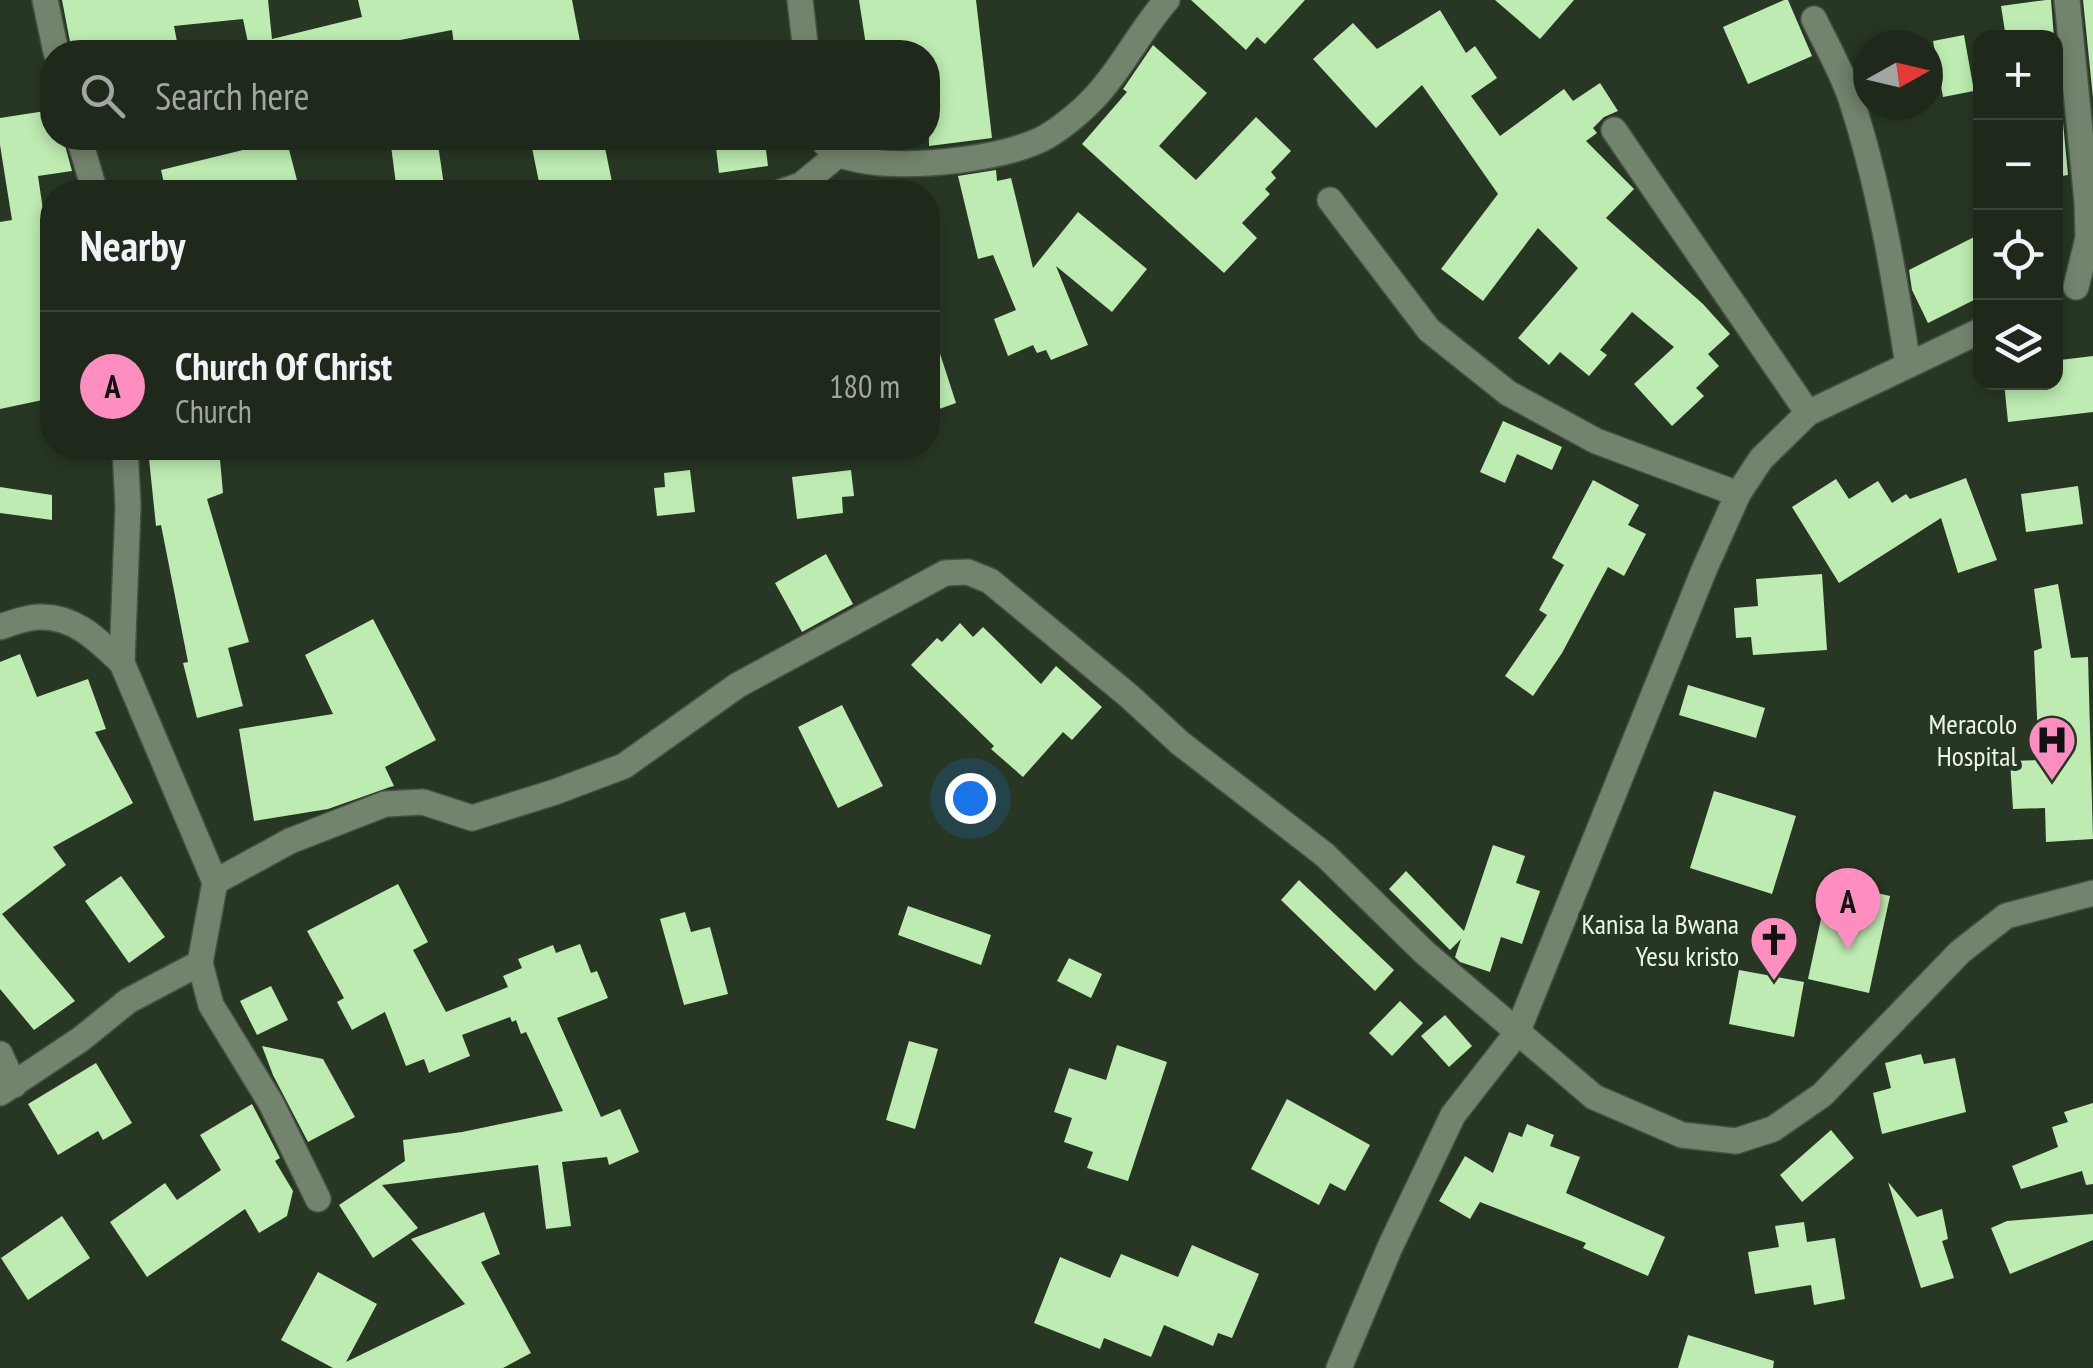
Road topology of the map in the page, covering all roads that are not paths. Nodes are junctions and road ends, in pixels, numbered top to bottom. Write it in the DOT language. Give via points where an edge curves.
graph roads {
  1 [pos="45,0"];
  2 [pos="800,0"];
  3 [pos="1167,0"];
  4 [pos="2067,0"];
  5 [pos="1814,20"];
  6 [pos="53,40"];
  7 [pos="805,40"];
  8 [pos="2083,62"];
  9 [pos="1614,130"];
  10 [pos="84,150"];
  11 [pos="827,150"];
  12 [pos="839,150"];
  13 [pos="92,180"];
  14 [pos="805,180"];
  15 [pos="1330,200"];
  16 [pos="2075,291"];
  17 [pos="1973,334"];
  18 [pos="1908,365"];
  19 [pos="1808,412"];
  20 [pos="126,460"];
  21 [pos="1738,494"];
  22 [pos="0,626"];
  23 [pos="122,662"];
  24 [pos="215,882"];
  25 [pos="2093,893"];
  26 [pos="200,963"];
  27 [pos="1517,1032"];
  28 [pos="0,1054"];
  29 [pos="7,1089"];
  30 [pos="318,1200"];
  31 [pos="1340,1368"];
  1 -- 6 [label="street"];
  2 -- 7 [label="street"];
  3 -- 12 [label="street" via="1094,98 1041,140 978,157 909,164 866,162"];
  4 -- 8 [label="street"];
  5 -- 18 [label="street" via="1849,92 1862,137 1888,240"];
  8 -- 16 [label="street" via="2088,238"];
  9 -- 19 [label="street"];
  10 -- 13 [label="street"];
  11 -- 14 [label="street"];
  15 -- 21 [label="street" via="1429,330 1508,393 1596,441"];
  17 -- 18 [label="street"];
  18 -- 19 [label="street"];
  19 -- 21 [label="street" via="1761,459"];
  20 -- 23 [label="street"];
  21 -- 27 [label="street"];
  22 -- 23 [label="street" via="40,616 70,623 92,633"];
  23 -- 24 [label="street"];
  24 -- 26 [label="street"];
  24 -- 27 [label="street" via="290,841 385,804 423,802 472,818 624,766 738,685 945,573 968,572 990,582 1325,855"];
  25 -- 27 [label="street" via="2006,916 1960,952 1822,1096 1773,1129 1736,1141 1682,1135 1594,1097"];
  26 -- 29 [label="street" via="128,1001"];
  26 -- 30 [label="street" via="212,1005 271,1103"];
  27 -- 31 [label="street" via="1453,1114"];
  28 -- 29 [label="street"];
}
